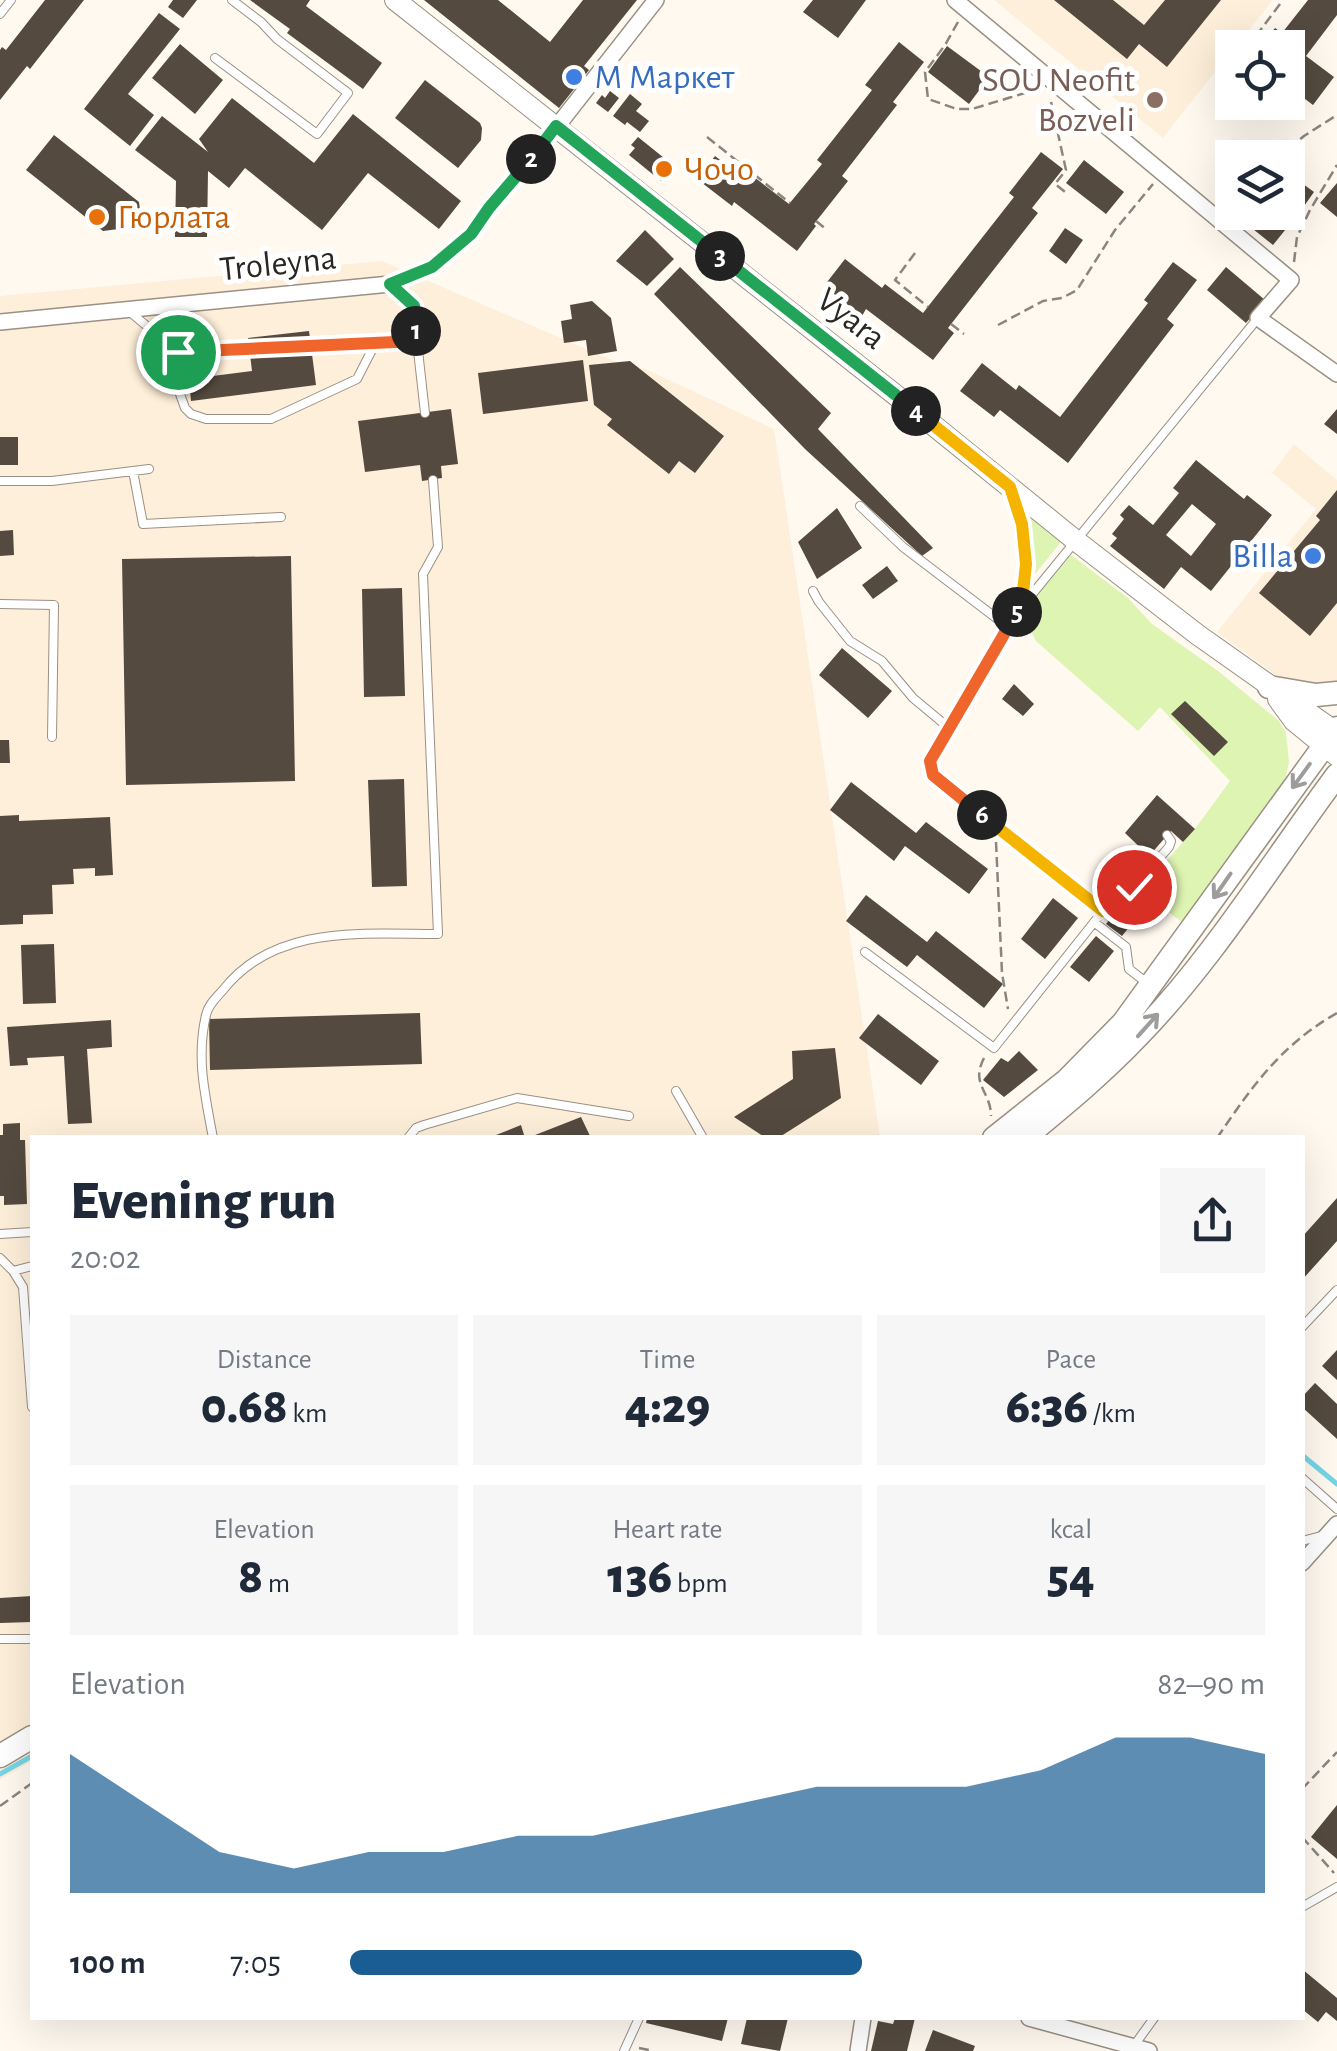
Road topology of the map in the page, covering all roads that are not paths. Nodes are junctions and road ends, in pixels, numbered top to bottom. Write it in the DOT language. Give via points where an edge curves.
graph roads {
  1 [pos="11,0"];
  2 [pos="232,0"];
  3 [pos="395,0"];
  4 [pos="656,0"];
  5 [pos="960,4"];
  6 [pos="0,14"];
  7 [pos="216,58"];
  8 [pos="556,126"];
  9 [pos="327,256"];
  10 [pos="311,257"];
  11 [pos="390,284"];
  12 [pos="126,310"];
  13 [pos="1258,318"];
  14 [pos="0,322"];
  15 [pos="417,341"];
  16 [pos="375,344"];
  17 [pos="178,352"];
  18 [pos="1337,374"];
  19 [pos="425,413"];
  20 [pos="150,469"];
  21 [pos="133,471"];
  22 [pos="433,480"];
  23 [pos="0,481"];
  24 [pos="1010,487"];
  25 [pos="860,506"];
  26 [pos="281,517"];
  27 [pos="1075,540"];
  28 [pos="813,591"];
  29 [pos="0,604"];
  30 [pos="1016,615"];
  31 [pos="1008,627"];
  32 [pos="1269,687"];
  33 [pos="1337,693"];
  34 [pos="948,728"];
  35 [pos="52,737"];
  36 [pos="1334,739"];
  37 [pos="1337,774"];
  38 [pos="1337,802"];
  39 [pos="1168,835"];
  40 [pos="1154,851"];
  41 [pos="1276,860"];
  42 [pos="1155,863"];
  43 [pos="1103,911"];
  44 [pos="1094,922"];
  45 [pos="865,952"];
  46 [pos="1151,986"];
  47 [pos="676,1091"];
  48 [pos="629,1116"];
  49 [pos="992,1130"];
  50 [pos="213,1135"];
  51 [pos="410,1135"];
  52 [pos="701,1135"];
  53 [pos="1028,1135"];
  54 [pos="30,1232"];
  55 [pos="0,1234"];
  56 [pos="0,1258"];
  57 [pos="30,1267"];
  58 [pos="13,1271"];
  59 [pos="28,1287"];
  60 [pos="1337,1290"];
  61 [pos="1305,1324"];
  62 [pos="30,1347"];
  63 [pos="1305,1481"];
  64 [pos="1337,1509"];
  65 [pos="1333,1529"];
  66 [pos="1305,1540"];
  67 [pos="1305,1560"];
  68 [pos="0,1639"];
  69 [pos="30,1639"];
  70 [pos="30,1737"];
  71 [pos="0,1756"];
  72 [pos="1337,1888"];
  73 [pos="1305,1905"];
  74 [pos="638,2020"];
  75 [pos="863,2020"];
  76 [pos="1036,2020"];
  77 [pos="1153,2020"];
  78 [pos="1086,2032"];
  79 [pos="626,2048"];
  80 [pos="1141,2049"];
  81 [pos="858,2051"];
  82 [pos="1079,2051"];
  1 -- 6 [label="lane"];
  2 -- 7 [label="lane" via="348,93 318,134"];
  3 -- 8 [label="street, Vyara"];
  4 -- 8 [label="street, Troleyna"];
  5 -- 13 [label="street" via="1292,280"];
  8 -- 11 [label="street, Troleyna" via="471,234 432,267"];
  8 -- 24 [label="street, Vyara"];
  9 -- 10 [label="lane"];
  11 -- 12 [label="street, Troleyna"];
  11 -- 15 [label="lane" via="414,306"];
  12 -- 14 [label="street, Troleyna"];
  12 -- 17 [label="lane"];
  13 -- 18 [label="street"];
  13 -- 27 [label="lane"];
  15 -- 16 [label="lane"];
  15 -- 19 [label="lane"];
  16 -- 17 [label="lane"];
  16 -- 17 [label="lane" via="357,378 271,419 191,414 180,394"];
  20 -- 21 [label="lane"];
  21 -- 23 [label="lane"];
  21 -- 26 [label="lane" via="143,524"];
  22 -- 50 [label="lane" via="438,548 423,574 438,934 338,934 281,946 236,974 206,1010 200,1058"];
  24 -- 27 [label="street, Vyara"];
  24 -- 30 [label="lane" via="1026,564"];
  25 -- 31 [label="lane" via="902,547"];
  27 -- 30 [label="lane"];
  27 -- 32 [label="street, Vyara"];
  28 -- 34 [label="lane" via="850,641 882,661"];
  29 -- 35 [label="lane" via="54,605"];
  30 -- 31 [label="lane"];
  31 -- 34 [label="lane"];
  32 -- 33 [label="main road"];
  32 -- 36 [label="street, Vyara"];
  34 -- 43 [label="lane" via="930,761 936,779"];
  36 -- 46 [label="main road, one-way"];
  37 -- 41 [label="main road"];
  38 -- 41 [label="main road"];
  39 -- 42 [label="lane" via="1169,847"];
  40 -- 42 [label="lane"];
  53 -- 41 [label="main road, one-way" via="1139,1035"];
  42 -- 43 [label="lane"];
  43 -- 44 [label="lane"];
  44 -- 45 [label="lane" via="994,1048"];
  44 -- 46 [label="lane" via="1126,947 1129,970"];
  46 -- 49 [label="main road" via="1056,1089"];
  47 -- 52 [label="lane"];
  48 -- 51 [label="lane" via="518,1098 424,1125"];
  54 -- 55 [label="lane"];
  56 -- 58 [label="lane"];
  57 -- 58 [label="lane"];
  58 -- 59 [label="lane"];
  59 -- 62 [label="lane"];
  60 -- 61 [label="lane"];
  63 -- 64 [label="lane"];
  65 -- 66 [label="lane"];
  65 -- 67 [label="street"];
  68 -- 69 [label="lane"];
  70 -- 71 [label="main road"];
  72 -- 73 [label="lane"];
  74 -- 79 [label="lane"];
  75 -- 81 [label="street"];
  76 -- 78 [label="street"];
  77 -- 80 [label="lane"];
  78 -- 80 [label="street"];
  78 -- 82 [label="street"];
}
